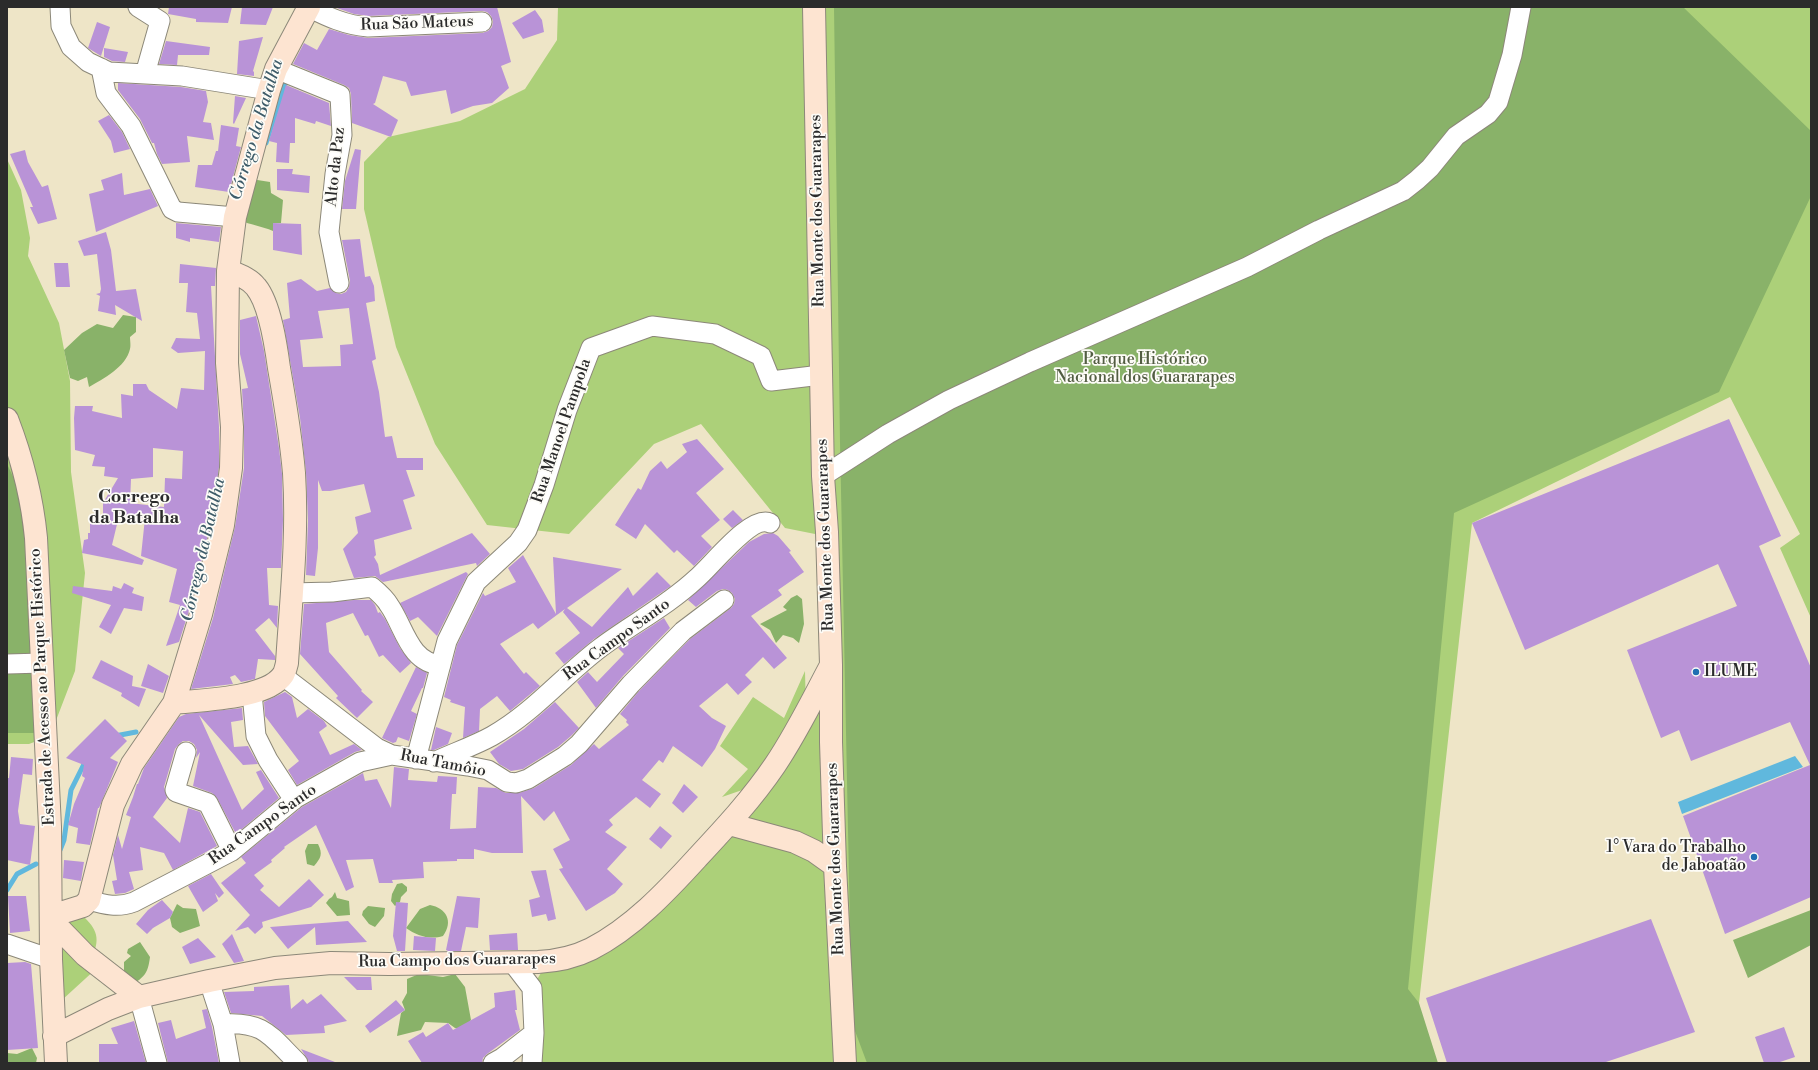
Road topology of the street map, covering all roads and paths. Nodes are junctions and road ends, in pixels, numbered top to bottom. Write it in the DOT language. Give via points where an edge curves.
graph roads {
  1 [pos="60,7"];
  2 [pos="138,7"];
  3 [pos="309,7"];
  4 [pos="814,7"];
  5 [pos="1520,7"];
  6 [pos="482,22"];
  7 [pos="101,68"];
  8 [pos="276,70"];
  9 [pos="146,74"];
  10 [pos="268,90"];
  11 [pos="235,217"];
  12 [pos="228,271"];
  13 [pos="339,283"];
  14 [pos="821,375"];
  15 [pos="7,419"];
  16 [pos="823,476"];
  17 [pos="770,523"];
  18 [pos="292,584"];
  19 [pos="724,600"];
  20 [pos="43,663"];
  21 [pos="7,664"];
  22 [pos="441,665"];
  23 [pos="831,665"];
  24 [pos="283,676"];
  25 [pos="252,693"];
  26 [pos="174,703"];
  27 [pos="186,752"];
  28 [pos="392,755"];
  29 [pos="425,760"];
  30 [pos="294,800"];
  31 [pos="729,824"];
  32 [pos="232,851"];
  33 [pos="835,866"];
  34 [pos="89,900"];
  35 [pos="51,918"];
  36 [pos="7,944"];
  37 [pos="51,959"];
  38 [pos="512,962"];
  39 [pos="209,981"];
  40 [pos="139,997"];
  41 [pos="223,1024"];
  42 [pos="534,1033"];
  43 [pos="54,1036"];
  44 [pos="56,1063"];
  45 [pos="157,1063"];
  46 [pos="230,1063"];
  47 [pos="298,1063"];
  48 [pos="493,1063"];
  49 [pos="532,1063"];
  50 [pos="845,1063"];
  1 -- 7 [label="street" via="61,26 71,47 88,62"];
  2 -- 9 [label="street" via="160,21"];
  3 -- 6 [label="street, Rua São Mateus" via="341,23 354,26"];
  3 -- 8 [label="street"];
  4 -- 14 [label="street, Rua Monte dos Guararapes"];
  5 -- 16 [label="street" via="1512,55 1498,102 1488,114 1456,136 1430,168 1402,191 1246,267 949,400 888,434"];
  7 -- 9 [label="street" via="109,72"];
  7 -- 11 [label="street" via="106,93 131,126 172,209 178,212"];
  8 -- 10 [label="street"];
  8 -- 13 [label="street, Alto da Paz" via="340,95 342,135 329,232"];
  9 -- 10 [label="street" via="182,76"];
  10 -- 11 [label="street"];
  11 -- 12 [label="street"];
  12 -- 18 [label="street" via="241,275 257,287 266,307 275,341 294,472"];
  12 -- 26 [label="street" via="227,363 232,427 231,468 221,532 201,614"];
  14 -- 16 [label="street, Rua Monte dos Guararapes"];
  14 -- 22 [label="street, Rua Manoel Pampola" via="771,382 761,356 716,334 652,326 592,348 567,410 527,530 476,582 447,641"];
  15 -- 20 [label="street, Estrada de Acesso ao Parque Histórico" via="34,510"];
  16 -- 23 [label="street, Rua Monte dos Guararapes"];
  17 -- 29 [label="street, Rua Campo Santo" via="758,523 739,536 698,578 675,597 600,648 536,704 492,736"];
  18 -- 22 [label="street" via="332,592 372,587 389,604 409,645 430,664"];
  18 -- 24 [label="street" via="287,663"];
  19 -- 29 [label="street, Rua Tamôio" via="678,636 631,684 579,744 528,779 516,783 507,782 488,770"];
  20 -- 21 [label="street"];
  20 -- 35 [label="street, Estrada de Acesso ao Parque Histórico"];
  22 -- 29 [label="street"];
  23 -- 31 [label="street, Rua Campo dos Guararapes" via="775,765"];
  23 -- 33 [label="street, Rua Monte dos Guararapes"];
  24 -- 25 [label="street" via="267,688"];
  24 -- 28 [label="street, Rua Tamôio" via="377,748"];
  25 -- 26 [label="street"];
  25 -- 30 [label="street" via="256,736"];
  26 -- 34 [label="street" via="132,764 113,805"];
  27 -- 32 [label="street" via="175,790 208,803"];
  28 -- 29 [label="street, Rua Tamôio"];
  28 -- 30 [label="street, Rua Campo Santo" via="360,762"];
  30 -- 32 [label="street, Rua Campo Santo"];
  31 -- 33 [label="street" via="795,842 814,851"];
  31 -- 38 [label="street, Rua Campo dos Guararapes" via="659,898 631,922 591,949 556,961"];
  32 -- 34 [label="street, Rua Campo Santo" via="124,906"];
  33 -- 50 [label="street, Rua Monte dos Guararapes"];
  34 -- 35 [label="street" via="83,906"];
  35 -- 37 [label="street, Estrada de Acesso ao Parque Histórico"];
  35 -- 40 [label="street" via="81,951"];
  36 -- 37 [label="street"];
  37 -- 43 [label="street, Estrada de Acesso ao Parque Histórico"];
  38 -- 39 [label="street, Rua Campo dos Guararapes" via="331,963 275,968"];
  38 -- 42 [label="street" via="532,988"];
  39 -- 40 [label="street, Rua Campo dos Guararapes"];
  39 -- 41 [label="street"];
  40 -- 43 [label="street, Rua Campo dos Guararapes" via="108,1009"];
  40 -- 45 [label="street"];
  41 -- 46 [label="street"];
  41 -- 47 [label="street" via="237,1023 260,1028"];
  42 -- 48 [label="street"];
  42 -- 49 [label="street"];
  43 -- 44 [label="street, Estrada de Acesso ao Parque Histórico"];
}
